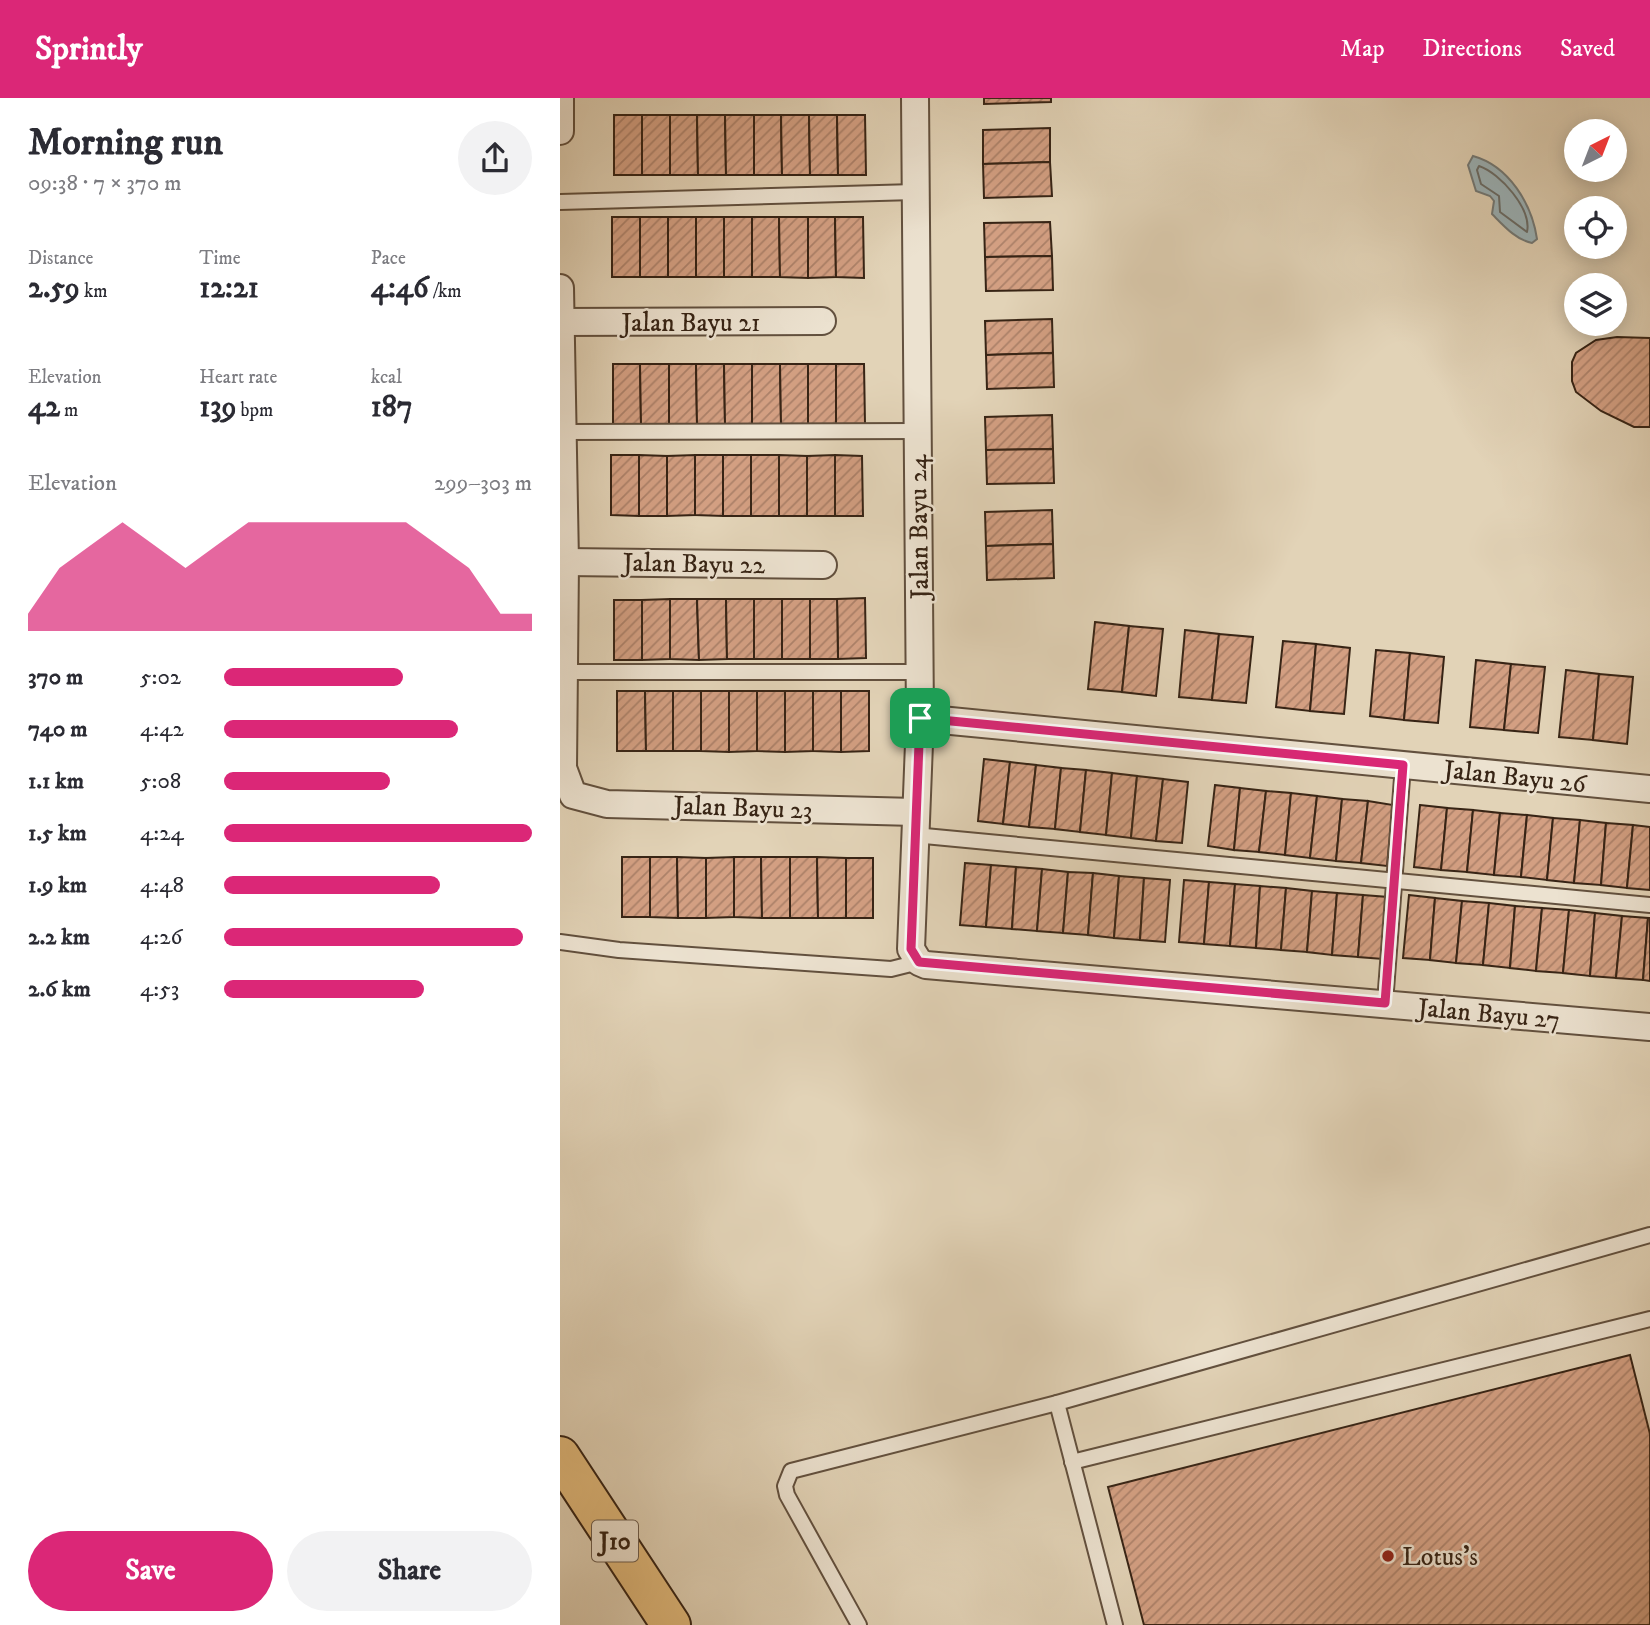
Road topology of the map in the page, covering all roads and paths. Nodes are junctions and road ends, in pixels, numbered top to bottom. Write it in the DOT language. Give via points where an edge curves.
graph roads {
  1 [pos="561,98"];
  2 [pos="915,98"];
  3 [pos="560,131"];
  4 [pos="915,192"];
  5 [pos="560,202"];
  6 [pos="560,288"];
  7 [pos="822,321"];
  8 [pos="560,322"];
  9 [pos="917,431"];
  10 [pos="562,432"];
  11 [pos="565,562"];
  12 [pos="823,565"];
  13 [pos="564,672"];
  14 [pos="919,672"];
  15 [pos="920,718"];
  16 [pos="1403,765"];
  17 [pos="1650,789"];
  18 [pos="914,824"];
  19 [pos="1394,881"];
  20 [pos="1650,905"];
  21 [pos="560,942"];
  22 [pos="916,959"];
  23 [pos="1385,1003"];
  24 [pos="1650,1027"];
  25 [pos="1650,1236"];
  26 [pos="1650,1319"];
  27 [pos="1057,1403"];
  28 [pos="560,1456"];
  29 [pos="1072,1462"];
  30 [pos="671,1625"];
  31 [pos="859,1625"];
  32 [pos="1115,1625"];
  1 -- 3 [label="street"];
  2 -- 4 [label="street, Jalan Bayu 24"];
  4 -- 5 [label="lane"];
  4 -- 9 [label="street, Jalan Bayu 24"];
  6 -- 8 [label="street"];
  7 -- 8 [label="street, Jalan Bayu 21"];
  8 -- 10 [label="street"];
  9 -- 10 [label="lane"];
  9 -- 14 [label="street, Jalan Bayu 24"];
  10 -- 11 [label="street"];
  11 -- 12 [label="street, Jalan Bayu 22"];
  11 -- 13 [label="street"];
  13 -- 14 [label="lane"];
  13 -- 18 [label="street, Jalan Bayu 23" via="563,768 573,795 607,804"];
  14 -- 15 [label="street, Jalan Bayu 24"];
  15 -- 16 [label="street, Jalan Bayu 26"];
  15 -- 18 [label="street, Jalan Bayu 24"];
  16 -- 17 [label="street, Jalan Bayu 26"];
  16 -- 19 [label="lane"];
  18 -- 19 [label="lane"];
  18 -- 22 [label="street, Jalan Bayu 24" via="911,949"];
  19 -- 20 [label="lane"];
  19 -- 23 [label="lane"];
  21 -- 22 [label="lane" via="891,969"];
  22 -- 23 [label="street, Jalan Bayu 27"];
  23 -- 24 [label="street, Jalan Bayu 27"];
  25 -- 27 [label="lane"];
  26 -- 29 [label="lane"];
  27 -- 29 [label="lane"];
  27 -- 31 [label="lane" via="792,1471 785,1486"];
  28 -- 30 [label="main road, J10"];
  29 -- 32 [label="lane"];
}
